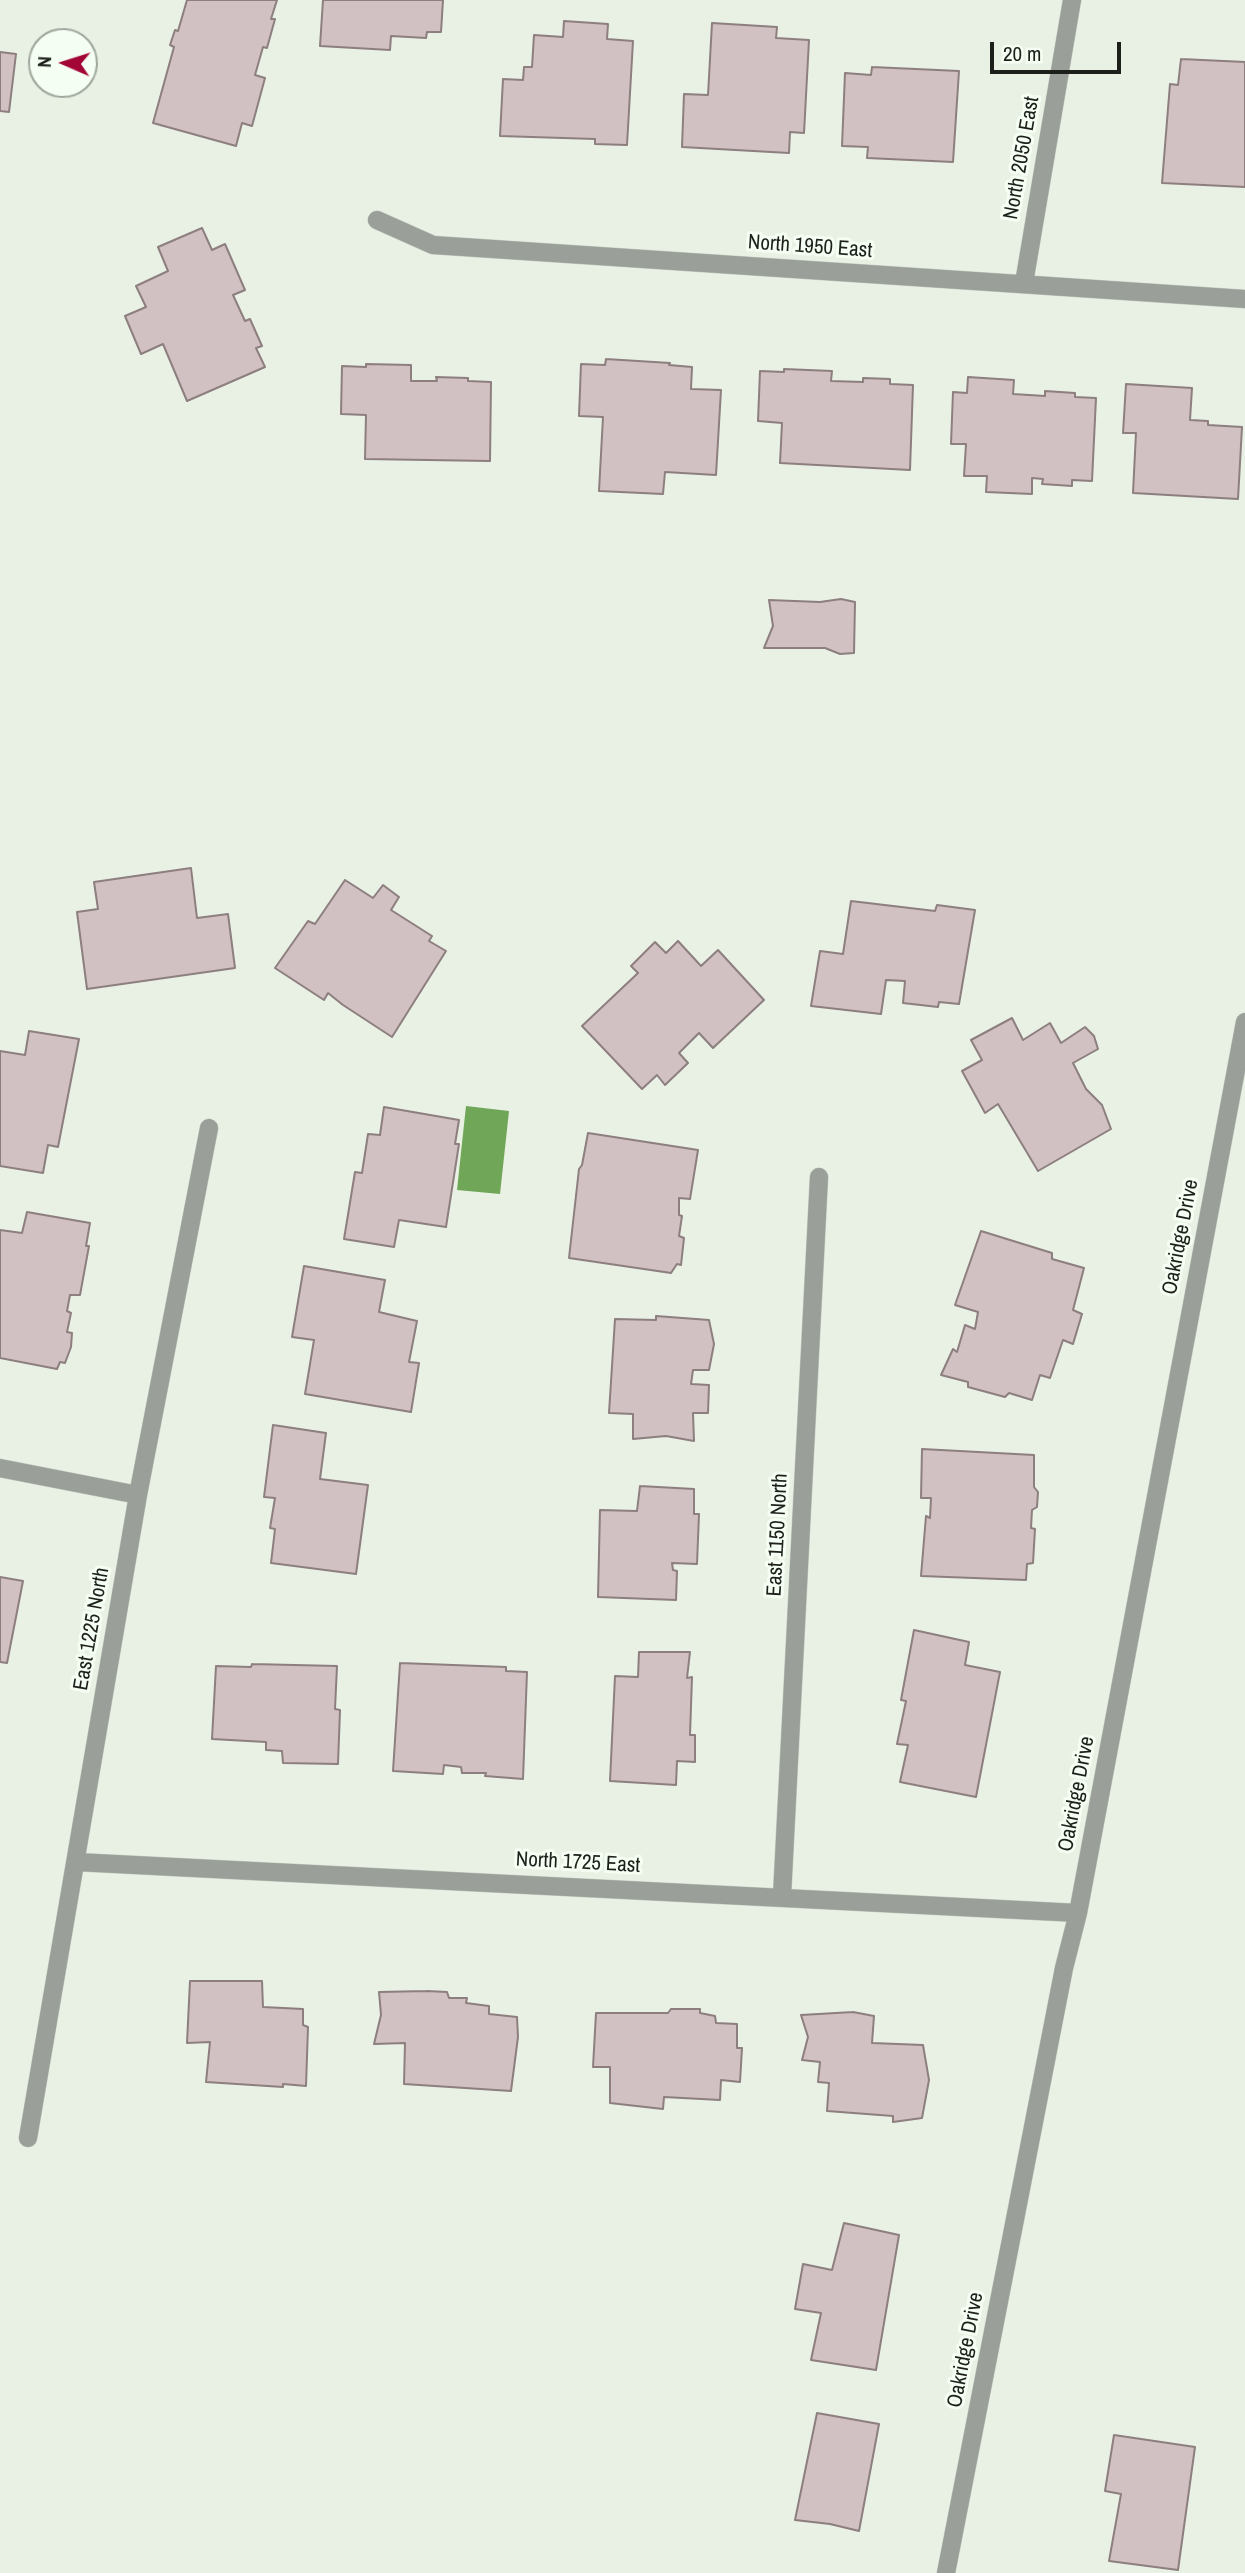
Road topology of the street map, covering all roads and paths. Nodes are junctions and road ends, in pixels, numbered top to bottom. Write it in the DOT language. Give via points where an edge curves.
graph roads {
  1 [pos="1072,0"];
  2 [pos="377,220"];
  3 [pos="1024,283"];
  4 [pos="1245,299"];
  5 [pos="1245,1022"];
  6 [pos="209,1128"];
  7 [pos="819,1177"];
  8 [pos="0,1468"];
  9 [pos="138,1495"];
  10 [pos="76,1862"];
  11 [pos="782,1896"];
  12 [pos="1077,1913"];
  13 [pos="28,2138"];
  14 [pos="946,2573"];
  1 -- 3 [label="street, North 2050 East"];
  2 -- 3 [label="street, North 1950 East" via="433,246"];
  3 -- 4 [label="street, North 1950 East"];
  5 -- 12 [label="street, Oakridge Drive"];
  6 -- 9 [label="street, East 1225 North"];
  7 -- 11 [label="street, East 1150 North"];
  8 -- 9 [label="street"];
  9 -- 10 [label="street, East 1225 North"];
  10 -- 11 [label="street, North 1725 East"];
  10 -- 13 [label="street, East 1225 North"];
  11 -- 12 [label="street, North 1725 East"];
  12 -- 14 [label="street, Oakridge Drive"];
}
